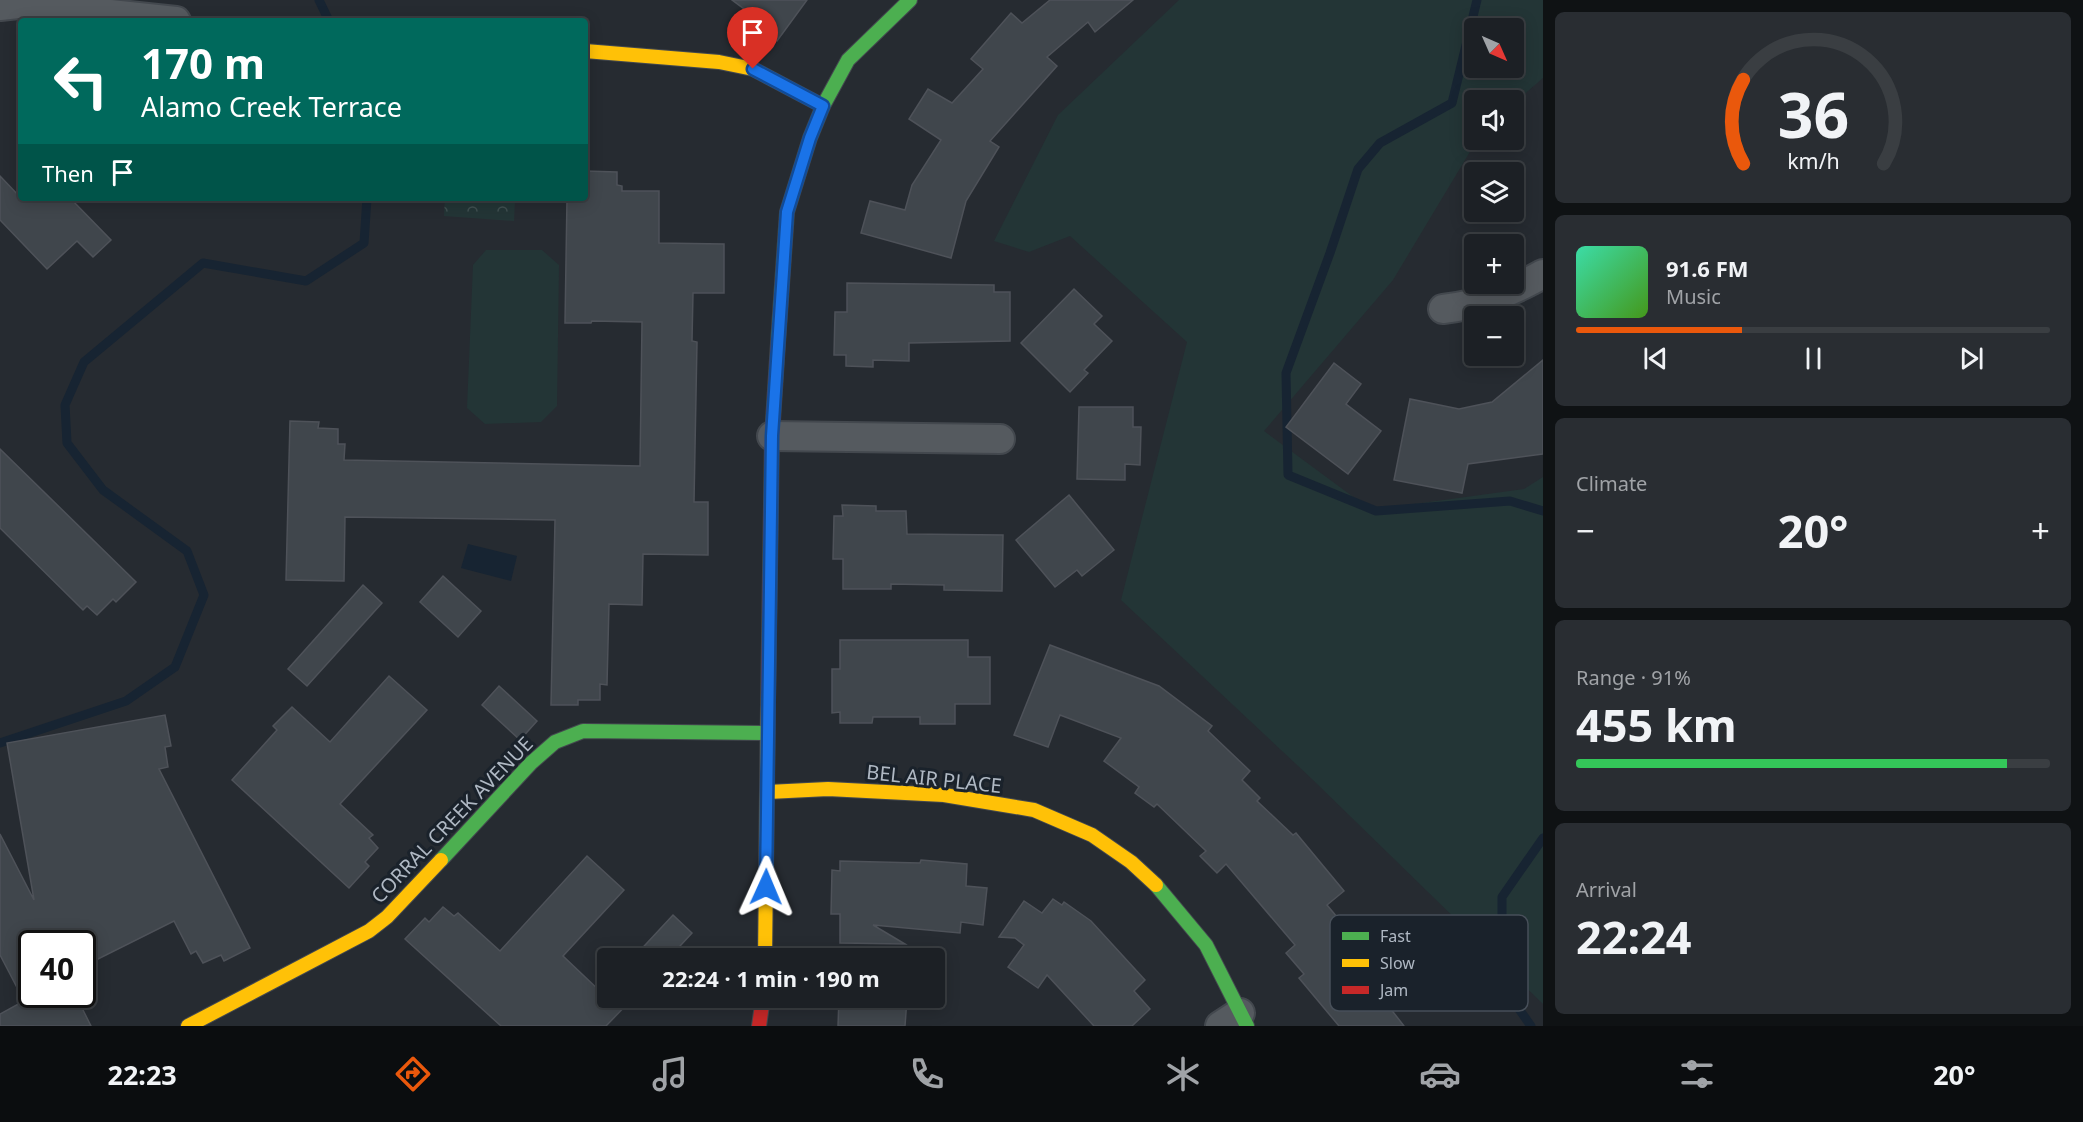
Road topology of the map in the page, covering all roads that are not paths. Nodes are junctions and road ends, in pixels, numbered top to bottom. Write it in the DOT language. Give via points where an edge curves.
graph roads {
  1 [pos="909,0"];
  2 [pos="0,6"];
  3 [pos="149,18"];
  4 [pos="588,51"];
  5 [pos="823,106"];
  6 [pos="1543,274"];
  7 [pos="1443,309"];
  8 [pos="772,436"];
  9 [pos="1000,439"];
  10 [pos="767,733"];
  11 [pos="768,792"];
  12 [pos="765,948"];
  13 [pos="762,1008"];
  14 [pos="1236,1022"];
  15 [pos="188,1026"];
  16 [pos="759,1026"];
  1 -- 5 [label="street" via="848,60"];
  2 -- 3 [label="street" via="18,4"];
  4 -- 5 [label="street" via="719,62 753,69"];
  5 -- 8 [label="street" via="787,212"];
  6 -- 7 [label="street" via="1470,306"];
  8 -- 9 [label="street"];
  8 -- 10 [label="street"];
  10 -- 11 [label="street"];
  10 -- 15 [label="street, CORRAL CREEK AVENUE" via="583,731 555,742 369,931"];
  11 -- 12 [label="street"];
  11 -- 14 [label="street, BEL AIR PLACE" via="828,789 944,795 1034,810 1092,835 1161,889 1206,945"];
  13 -- 16 [label="street"];
}
